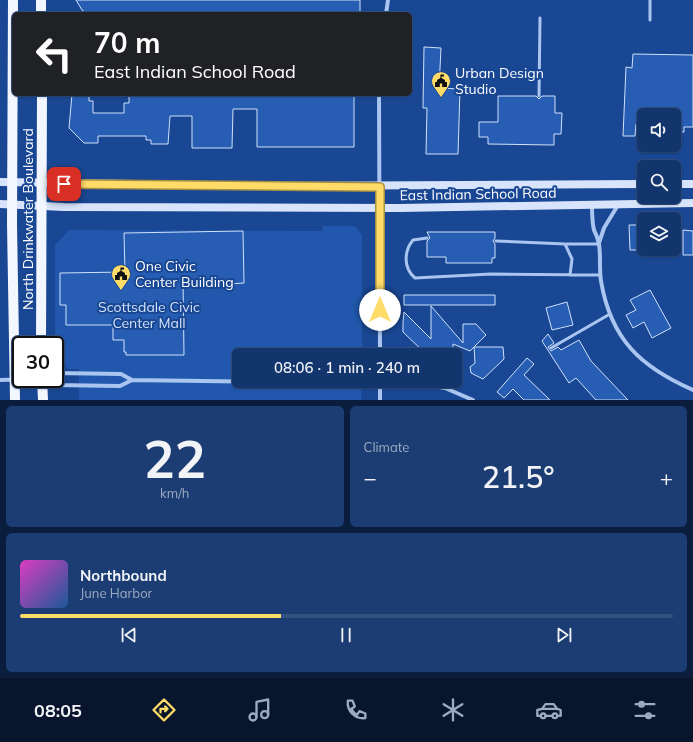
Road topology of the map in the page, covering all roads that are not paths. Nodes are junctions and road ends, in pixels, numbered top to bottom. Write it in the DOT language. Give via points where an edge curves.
graph roads {
  1 [pos="13,0"];
  2 [pos="41,0"];
  3 [pos="388,0"];
  4 [pos="650,0"];
  5 [pos="13,12"];
  6 [pos="42,12"];
  7 [pos="386,12"];
  8 [pos="540,18"];
  9 [pos="650,20"];
  10 [pos="13,96"];
  11 [pos="42,96"];
  12 [pos="380,96"];
  13 [pos="539,96"];
  14 [pos="0,182"];
  15 [pos="13,182"];
  16 [pos="43,183"];
  17 [pos="637,184"];
  18 [pos="681,184"];
  19 [pos="693,184"];
  20 [pos="380,187"];
  21 [pos="693,203"];
  22 [pos="0,204"];
  23 [pos="13,204"];
  24 [pos="618,204"];
  25 [pos="592,205"];
  26 [pos="43,206"];
  27 [pos="379,208"];
  28 [pos="427,238"];
  29 [pos="496,241"];
  30 [pos="565,244"];
  31 [pos="599,244"];
  32 [pos="570,275"];
  33 [pos="600,275"];
  34 [pos="610,314"];
  35 [pos="14,336"];
  36 [pos="41,336"];
  37 [pos="380,348"];
  38 [pos="551,348"];
  39 [pos="64,373"];
  40 [pos="0,380"];
  41 [pos="12,380"];
  42 [pos="132,380"];
  43 [pos="232,381"];
  44 [pos="64,385"];
  45 [pos="14,388"];
  46 [pos="42,388"];
  47 [pos="380,388"];
  48 [pos="445,388"];
  49 [pos="693,390"];
  50 [pos="15,400"];
  51 [pos="43,400"];
  52 [pos="380,400"];
  53 [pos="473,400"];
  1 -- 5 [label="main road, North Drinkwater Boulevard"];
  2 -- 6 [label="main road"];
  3 -- 7 [label="street"];
  4 -- 9 [label="lane"];
  8 -- 13 [label="lane"];
  10 -- 15 [label="main road, North Drinkwater Boulevard"];
  11 -- 16 [label="main road, North Drinkwater Boulevard"];
  12 -- 20 [label="street"];
  14 -- 15 [label="main road, East Indian School Road"];
  15 -- 16 [label="main road, East Indian School Road"];
  15 -- 23 [label="main road, North Drinkwater Boulevard"];
  16 -- 20 [label="main road, East Indian School Road"];
  16 -- 26 [label="main road, North Drinkwater Boulevard"];
  17 -- 20 [label="main road, East Indian School Road"];
  18 -- 19 [label="main road"];
  20 -- 27 [label="street"];
  21 -- 24 [label="main road, East Indian School Road"];
  22 -- 23 [label="main road, East Indian School Road"];
  23 -- 26 [label="main road, East Indian School Road"];
  23 -- 35 [label="main road, North Drinkwater Boulevard"];
  24 -- 25 [label="main road, East Indian School Road"];
  24 -- 31 [label="street" via="604,228"];
  25 -- 27 [label="main road, East Indian School Road"];
  25 -- 31 [label="street" via="594,228"];
  26 -- 27 [label="main road, East Indian School Road"];
  26 -- 36 [label="main road, North Drinkwater Boulevard"];
  27 -- 37 [label="street"];
  28 -- 32 [label="lane" via="413,240 406,251 411,275 415,278 491,274"];
  29 -- 30 [label="lane"];
  30 -- 31 [label="lane"];
  30 -- 32 [label="lane" via="572,259"];
  31 -- 33 [label="street"];
  32 -- 33 [label="lane"];
  33 -- 34 [label="street"];
  34 -- 38 [label="lane"];
  34 -- 49 [label="street" via="632,351 650,368 665,378"];
  39 -- 42 [label="street" via="121,374"];
  40 -- 41 [label="street"];
  42 -- 43 [label="street"];
  42 -- 44 [label="street" via="120,386"];
  45 -- 50 [label="main road, North Drinkwater Boulevard"];
  46 -- 51 [label="main road"];
  47 -- 52 [label="street"];
  48 -- 53 [label="street"];
}
